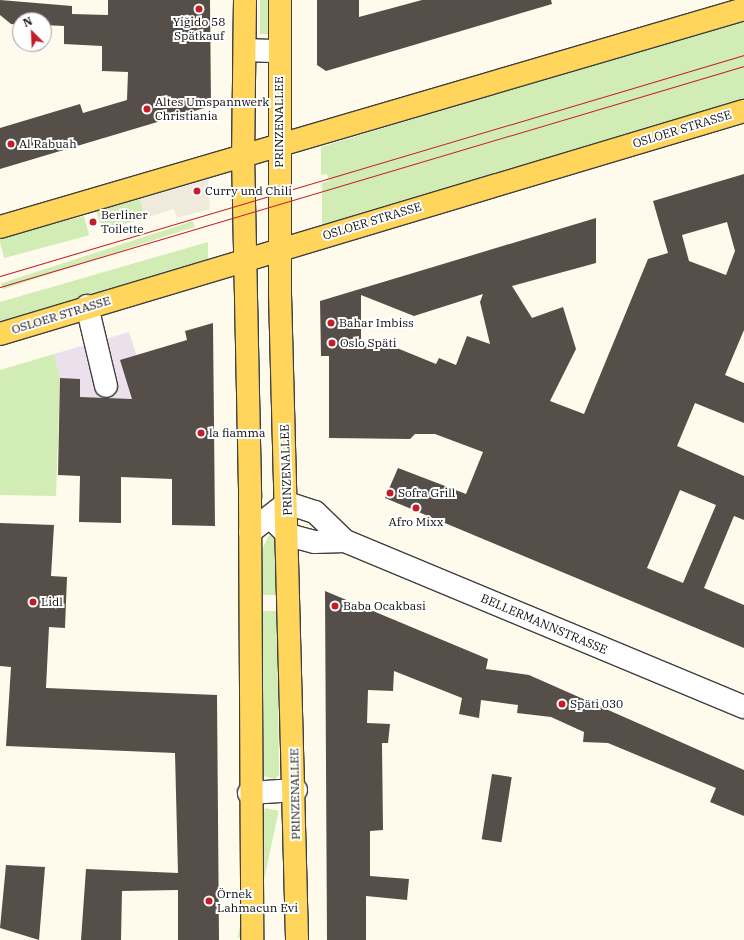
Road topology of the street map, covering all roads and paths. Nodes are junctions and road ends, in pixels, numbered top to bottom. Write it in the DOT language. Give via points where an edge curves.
graph roads {
  1 [pos="245,0"];
  2 [pos="280,0"];
  3 [pos="744,9"];
  4 [pos="245,50"];
  5 [pos="279,51"];
  6 [pos="744,111"];
  7 [pos="279,144"];
  8 [pos="243,154"];
  9 [pos="0,227"];
  10 [pos="280,249"];
  11 [pos="244,259"];
  12 [pos="86,306"];
  13 [pos="0,334"];
  14 [pos="106,386"];
  15 [pos="250,497"];
  16 [pos="287,503"];
  17 [pos="269,516"];
  18 [pos="250,532"];
  19 [pos="288,535"];
  20 [pos="345,541"];
  21 [pos="744,707"];
  22 [pos="296,790"];
  23 [pos="249,793"];
  24 [pos="252,940"];
  25 [pos="297,940"];
  1 -- 4 [label="main road"];
  2 -- 5 [label="main road, PRINZENALLEE"];
  3 -- 7 [label="main road"];
  4 -- 5 [label="street"];
  4 -- 8 [label="main road"];
  5 -- 7 [label="main road, PRINZENALLEE"];
  6 -- 10 [label="main road, OSLOER STRASSE"];
  7 -- 8 [label="main road"];
  7 -- 10 [label="main road, PRINZENALLEE"];
  8 -- 9 [label="main road"];
  8 -- 11 [label="main road"];
  10 -- 11 [label="main road, OSLOER STRASSE"];
  10 -- 16 [label="main road, PRINZENALLEE"];
  11 -- 12 [label="main road, OSLOER STRASSE"];
  11 -- 15 [label="main road"];
  12 -- 13 [label="main road, OSLOER STRASSE"];
  12 -- 14 [label="street"];
  15 -- 17 [label="street, BELLERMANNSTRASSE"];
  15 -- 18 [label="main road"];
  16 -- 17 [label="street"];
  16 -- 19 [label="main road, PRINZENALLEE"];
  16 -- 20 [label="street, BELLERMANNSTRASSE" via="315,512"];
  17 -- 18 [label="street"];
  17 -- 19 [label="street, BELLERMANNSTRASSE"];
  18 -- 23 [label="main road"];
  19 -- 20 [label="street, BELLERMANNSTRASSE" via="314,542"];
  19 -- 22 [label="main road, PRINZENALLEE"];
  20 -- 21 [label="street, BELLERMANNSTRASSE"];
  22 -- 23 [label="street"];
  22 -- 25 [label="main road, PRINZENALLEE"];
  23 -- 24 [label="main road"];
}
